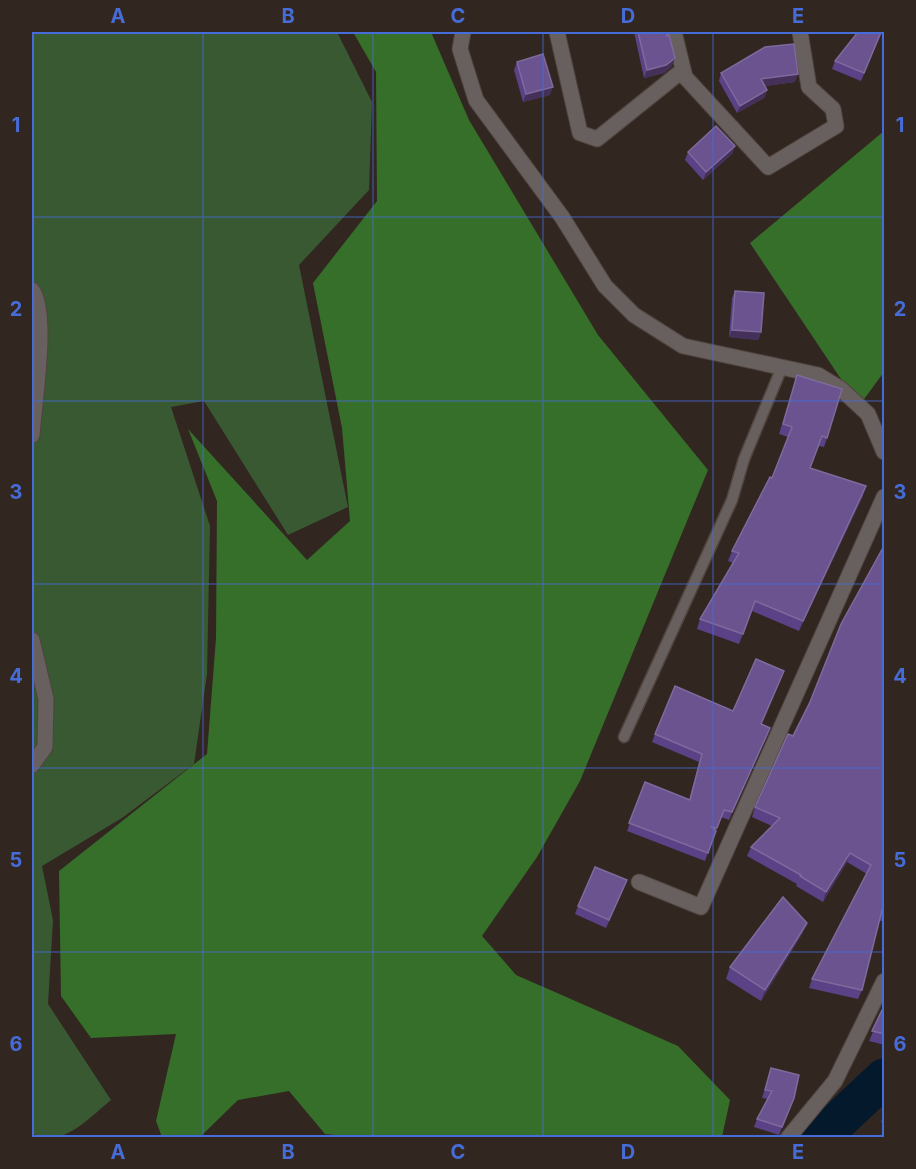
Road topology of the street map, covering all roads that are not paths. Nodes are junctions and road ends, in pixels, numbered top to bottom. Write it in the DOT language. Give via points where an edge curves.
graph roads {
  1 [pos="463,32"];
  2 [pos="557,32"];
  3 [pos="674,32"];
  4 [pos="800,32"];
  5 [pos="683,70"];
  6 [pos="32,290"];
  7 [pos="782,367"];
  8 [pos="32,435"];
  9 [pos="885,452"];
  10 [pos="885,497"];
  11 [pos="32,640"];
  12 [pos="624,737"];
  13 [pos="32,765"];
  14 [pos="639,882"];
  15 [pos="885,981"];
  16 [pos="788,1137"];
  1 -- 7 [label="street" via="460,49 476,100 556,208 605,286 634,315 683,346"];
  2 -- 5 [label="street" via="580,133 597,139"];
  3 -- 5 [label="street"];
  4 -- 5 [label="street" via="809,87 833,109 836,126 768,167 685,77"];
  6 -- 8 [label="street" via="37,298 40,338"];
  7 -- 9 [label="street" via="818,375 841,388 868,414"];
  7 -- 12 [label="lane" via="744,459 732,500"];
  10 -- 14 [label="street" via="701,907"];
  11 -- 13 [label="street" via="46,699 45,747"];
  15 -- 16 [label="street" via="835,1081"];
}
